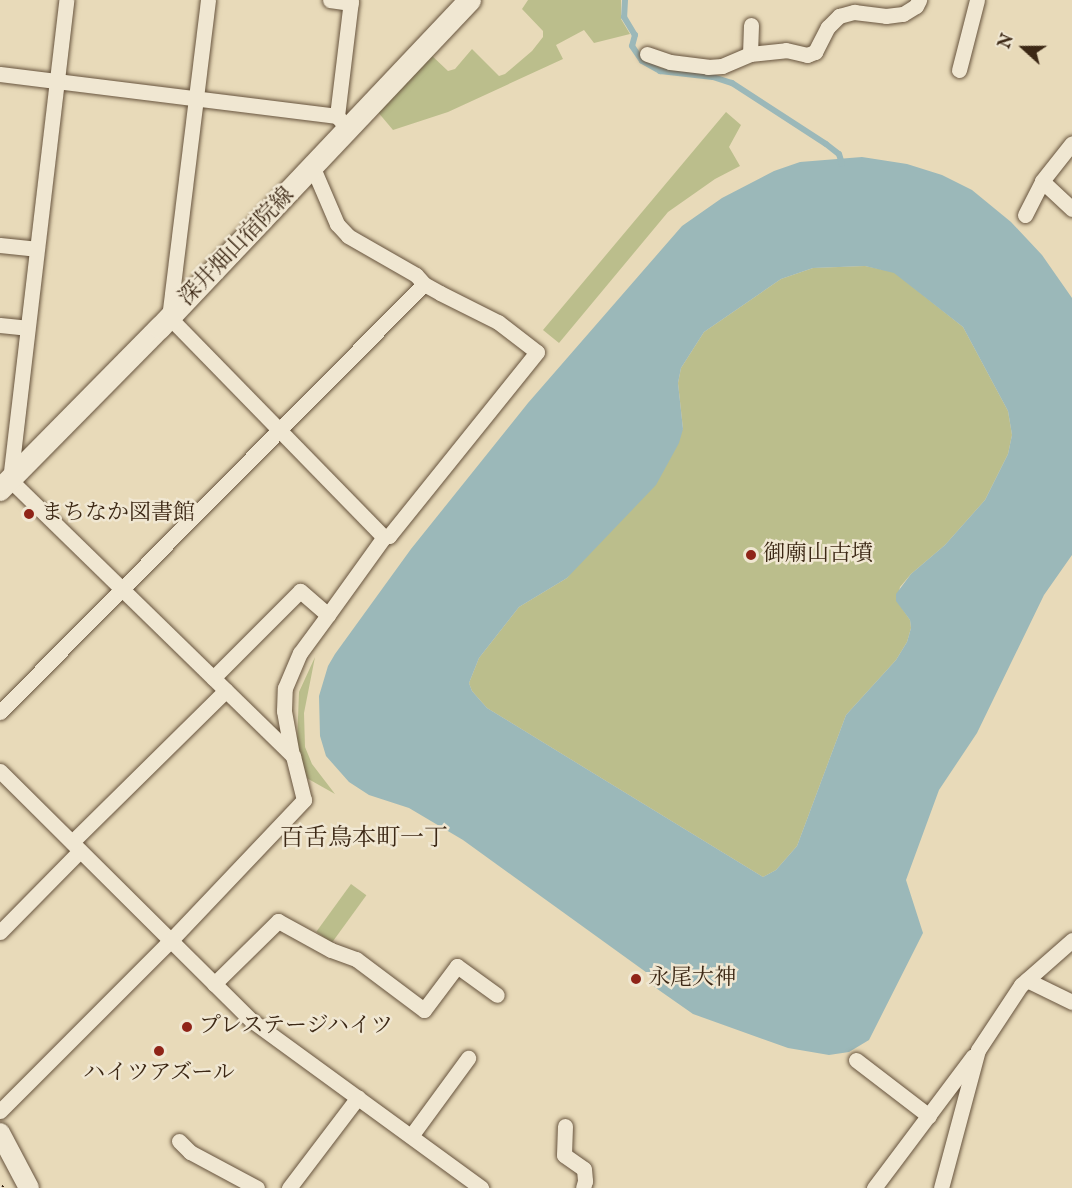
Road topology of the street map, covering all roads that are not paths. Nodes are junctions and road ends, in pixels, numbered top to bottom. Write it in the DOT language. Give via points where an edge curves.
graph roads {
  1 [pos="66,0"];
  2 [pos="208,0"];
  3 [pos="330,0"];
  4 [pos="470,0"];
  5 [pos="919,0"];
  6 [pos="977,0"];
  7 [pos="351,1"];
  8 [pos="751,25"];
  9 [pos="647,54"];
  10 [pos="750,54"];
  11 [pos="959,70"];
  12 [pos="0,74"];
  13 [pos="55,81"];
  14 [pos="197,99"];
  15 [pos="343,123"];
  16 [pos="1072,143"];
  17 [pos="313,168"];
  18 [pos="1042,181"];
  19 [pos="1072,208"];
  20 [pos="1025,215"];
  21 [pos="0,245"];
  22 [pos="36,249"];
  23 [pos="424,284"];
  24 [pos="169,317"];
  25 [pos="0,325"];
  26 [pos="27,328"];
  27 [pos="280,430"];
  28 [pos="5,485"];
  29 [pos="384,537"];
  30 [pos="120,590"];
  31 [pos="328,615"];
  32 [pos="213,678"];
  33 [pos="226,690"];
  34 [pos="0,712"];
  35 [pos="293,756"];
  36 [pos="0,771"];
  37 [pos="76,846"];
  38 [pos="0,932"];
  39 [pos="172,939"];
  40 [pos="1072,940"];
  41 [pos="1027,980"];
  42 [pos="214,984"];
  43 [pos="497,995"];
  44 [pos="1072,1002"];
  45 [pos="978,1050"];
  46 [pos="468,1058"];
  47 [pos="856,1060"];
  48 [pos="358,1097"];
  49 [pos="0,1111"];
  50 [pos="929,1116"];
  51 [pos="565,1126"];
  52 [pos="0,1133"];
  53 [pos="411,1136"];
  54 [pos="179,1141"];
  55 [pos="29,1188"];
  56 [pos="257,1188"];
  57 [pos="289,1188"];
  58 [pos="481,1188"];
  59 [pos="583,1188"];
  60 [pos="874,1188"];
  61 [pos="941,1188"];
  1 -- 13 [label="street"];
  2 -- 14 [label="street"];
  3 -- 7 [label="street"];
  4 -- 15 [label="main road, 深井畑山宿院線"];
  5 -- 10 [label="street" via="903,14 854,12 839,16 828,27 815,52 807,55 786,50"];
  6 -- 11 [label="street"];
  7 -- 15 [label="street"];
  8 -- 10 [label="street"];
  9 -- 10 [label="street" via="670,62 708,67 722,66"];
  12 -- 13 [label="street"];
  13 -- 14 [label="street"];
  13 -- 22 [label="street"];
  14 -- 15 [label="street"];
  14 -- 24 [label="street"];
  15 -- 17 [label="main road, 深井畑山宿院線"];
  16 -- 18 [label="street"];
  17 -- 23 [label="street" via="337,224 348,236 416,275"];
  17 -- 24 [label="main road, 深井畑山宿院線"];
  18 -- 19 [label="street"];
  18 -- 20 [label="street"];
  21 -- 22 [label="street"];
  22 -- 26 [label="street"];
  23 -- 27 [label="street"];
  23 -- 29 [label="street" via="498,322 537,352 389,536"];
  24 -- 27 [label="street"];
  24 -- 28 [label="main road, 深井畑山宿院線"];
  25 -- 26 [label="street"];
  26 -- 28 [label="street"];
  27 -- 29 [label="street"];
  27 -- 30 [label="street"];
  28 -- 30 [label="street"];
  29 -- 31 [label="street"];
  30 -- 32 [label="street"];
  30 -- 34 [label="street"];
  31 -- 32 [label="street" via="300,591"];
  31 -- 35 [label="street" via="300,653 285,688 284,711"];
  32 -- 33 [label="street"];
  33 -- 35 [label="street"];
  33 -- 37 [label="street"];
  35 -- 39 [label="street" via="304,800"];
  36 -- 37 [label="street"];
  37 -- 38 [label="street"];
  37 -- 39 [label="street"];
  39 -- 42 [label="street"];
  39 -- 49 [label="street"];
  40 -- 41 [label="street"];
  41 -- 44 [label="street"];
  41 -- 45 [label="street"];
  42 -- 43 [label="street" via="278,921 356,959 424,1010 458,966"];
  42 -- 48 [label="street" via="251,1020"];
  45 -- 50 [label="street"];
  45 -- 61 [label="street"];
  46 -- 53 [label="street"];
  47 -- 50 [label="street"];
  48 -- 53 [label="street"];
  48 -- 57 [label="street"];
  50 -- 60 [label="street"];
  51 -- 59 [label="street" via="564,1155 584,1169"];
  52 -- 55 [label="street"];
  53 -- 58 [label="street"];
  54 -- 56 [label="street" via="190,1152"];
}
